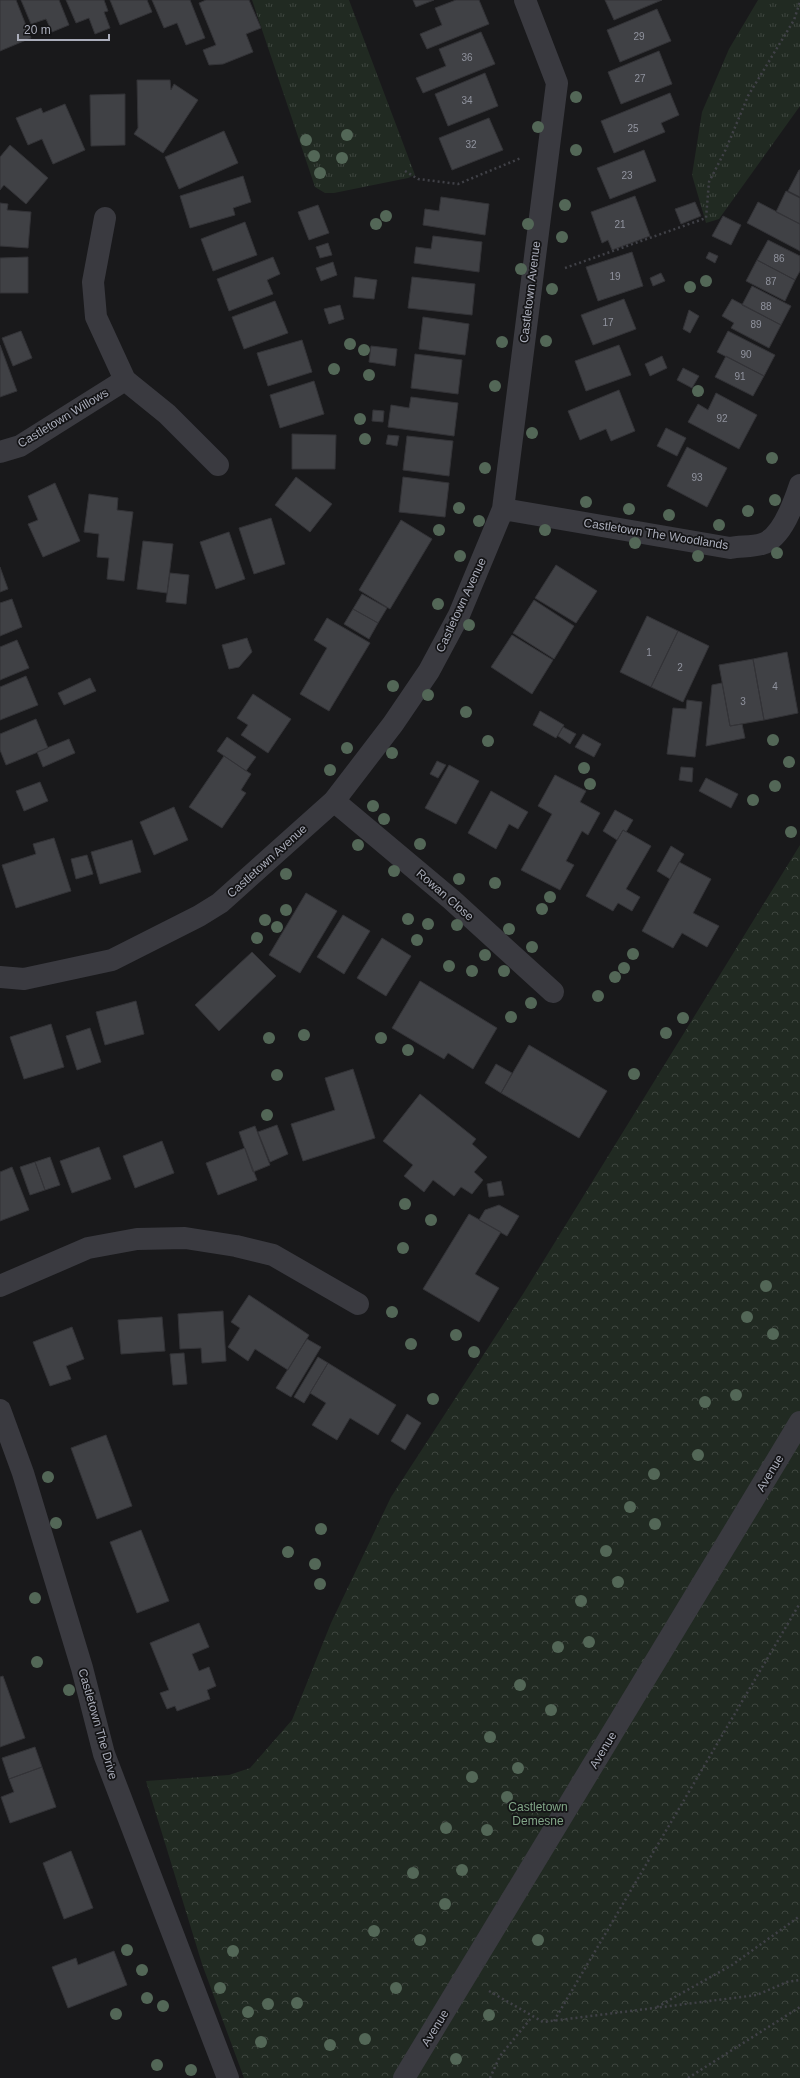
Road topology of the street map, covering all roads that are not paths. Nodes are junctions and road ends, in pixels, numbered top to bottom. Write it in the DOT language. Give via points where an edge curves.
graph roads {
  1 [pos="525,0"];
  2 [pos="105,218"];
  3 [pos="125,380"];
  4 [pos="0,452"];
  5 [pos="218,465"];
  6 [pos="800,485"];
  7 [pos="503,509"];
  8 [pos="334,802"];
  9 [pos="0,978"];
  10 [pos="553,992"];
  11 [pos="0,1286"];
  12 [pos="358,1304"];
  13 [pos="0,1410"];
  14 [pos="800,1422"];
  15 [pos="228,2078"];
  16 [pos="404,2078"];
  1 -- 7 [label="street, Castletown Avenue" via="557,83"];
  2 -- 3 [label="street" via="93,282 96,317"];
  3 -- 4 [label="street, Castletown Willows" via="20,446"];
  3 -- 5 [label="street" via="167,414"];
  6 -- 7 [label="street, Castletown The Woodlands" via="778,532 763,544 730,548"];
  7 -- 8 [label="street, Castletown Avenue" via="458,615 429,671"];
  8 -- 9 [label="street, Castletown Avenue" via="220,903 199,916 112,960 24,980"];
  8 -- 10 [label="street, Rowan Close" via="452,900"];
  11 -- 12 [label="street" via="88,1248 136,1239 185,1238 273,1255"];
  13 -- 15 [label="street, Castletown The Drive" via="25,1480 82,1668 104,1754"];
  14 -- 16 [label="street, Avenue"];
}
